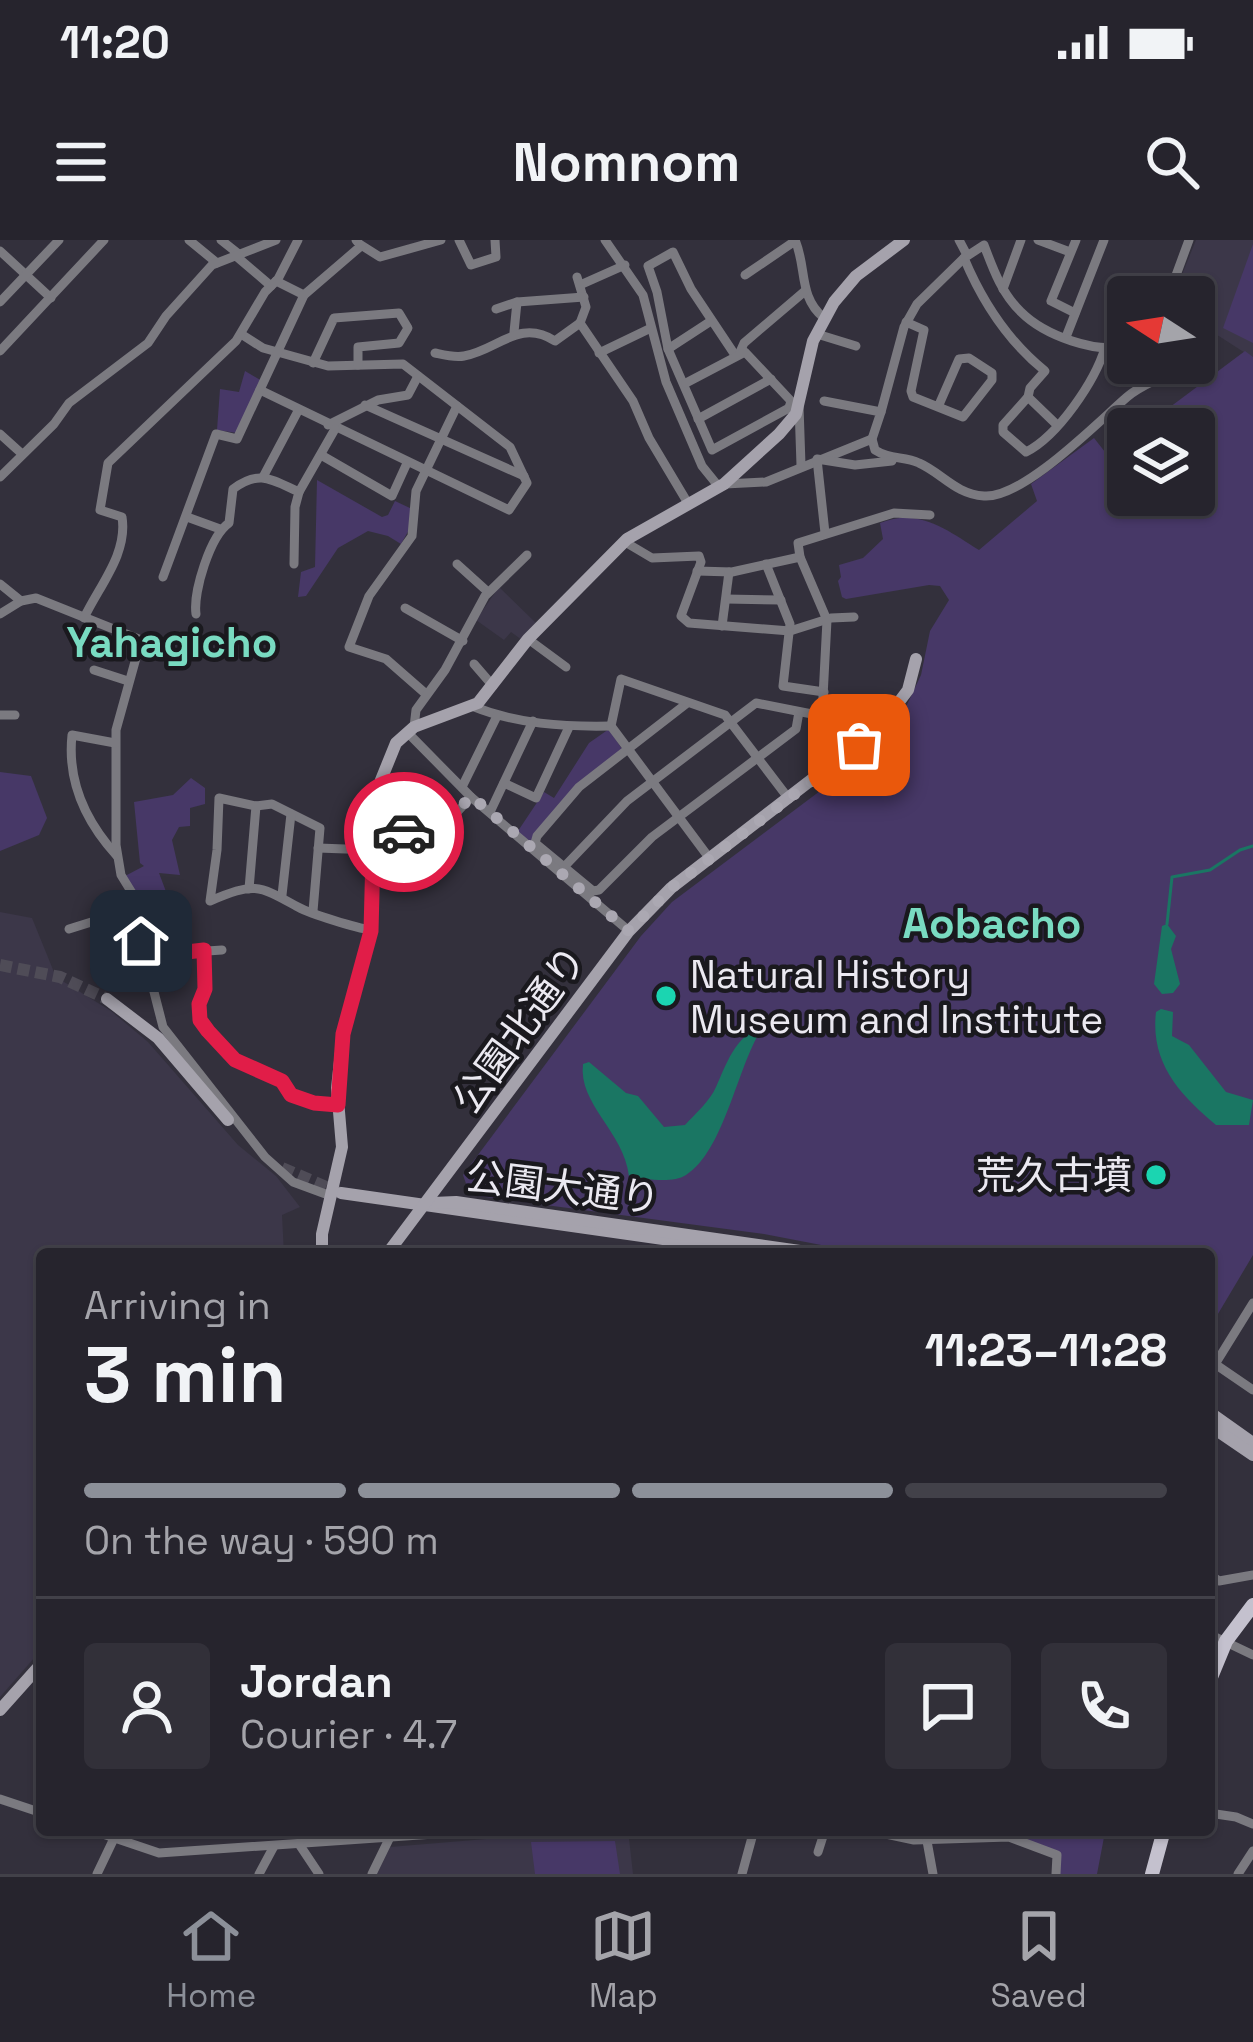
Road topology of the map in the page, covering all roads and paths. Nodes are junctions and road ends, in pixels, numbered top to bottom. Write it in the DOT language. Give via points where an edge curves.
graph roads {
  1 [pos="14,240"];
  2 [pos="59,240"];
  3 [pos="104,240"];
  4 [pos="190,240"];
  5 [pos="220,240"];
  6 [pos="274,240"];
  7 [pos="298,240"];
  8 [pos="441,240"];
  9 [pos="459,240"];
  10 [pos="495,240"];
  11 [pos="604,240"];
  12 [pos="671,240"];
  13 [pos="795,240"];
  14 [pos="904,240"];
  15 [pos="959,240"];
  16 [pos="983,240"];
  17 [pos="1021,240"];
  18 [pos="1038,240"];
  19 [pos="1076,240"];
  20 [pos="1104,240"];
  21 [pos="1189,240"];
  22 [pos="359,242"];
  23 [pos="1070,252"];
  24 [pos="0,253"];
  25 [pos="238,256"];
  26 [pos="666,256"];
  27 [pos="965,256"];
  28 [pos="217,263"];
  29 [pos="625,265"];
  30 [pos="26,275"];
  31 [pos="745,275"];
  32 [pos="1176,276"];
  33 [pos="274,284"];
  34 [pos="1004,289"];
  35 [pos="805,291"];
  36 [pos="304,295"];
  37 [pos="584,297"];
  38 [pos="51,298"];
  39 [pos="0,302"];
  40 [pos="517,302"];
  41 [pos="496,309"];
  42 [pos="1075,313"];
  43 [pos="824,318"];
  44 [pos="711,321"];
  45 [pos="906,322"];
  46 [pos="580,323"];
  47 [pos="651,328"];
  48 [pos="514,332"];
  49 [pos="241,334"];
  50 [pos="817,334"];
  51 [pos="1066,337"];
  52 [pos="856,346"];
  53 [pos="1105,348"];
  54 [pos="668,349"];
  55 [pos="0,350"];
  56 [pos="278,352"];
  57 [pos="435,353"];
  58 [pos="598,353"];
  59 [pos="737,353"];
  60 [pos="313,363"];
  61 [pos="358,365"];
  62 [pos="418,376"];
  63 [pos="770,379"];
  64 [pos="686,383"];
  65 [pos="1149,384"];
  66 [pos="260,390"];
  67 [pos="1028,398"];
  68 [pos="824,401"];
  69 [pos="365,405"];
  70 [pos="457,406"];
  71 [pos="938,407"];
  72 [pos="794,409"];
  73 [pos="298,411"];
  74 [pos="880,412"];
  75 [pos="698,419"];
  76 [pos="1056,424"];
  77 [pos="332,427"];
  78 [pos="0,434"];
  79 [pos="442,439"];
  80 [pos="872,439"];
  81 [pos="21,453"];
  82 [pos="321,455"];
  83 [pos="817,459"];
  84 [pos="893,460"];
  85 [pos="407,463"];
  86 [pos="801,466"];
  87 [pos="427,472"];
  88 [pos="524,476"];
  89 [pos="0,477"];
  90 [pos="262,477"];
  91 [pos="722,485"];
  92 [pos="299,492"];
  93 [pos="689,505"];
  94 [pos="930,514"];
  95 [pos="187,518"];
  96 [pos="220,529"];
  97 [pos="825,533"];
  98 [pos="625,542"];
  99 [pos="527,555"];
  100 [pos="800,557"];
  101 [pos="294,564"];
  102 [pos="457,564"];
  103 [pos="766,564"];
  104 [pos="697,572"];
  105 [pos="729,572"];
  106 [pos="163,577"];
  107 [pos="0,584"];
  108 [pos="488,592"];
  109 [pos="726,599"];
  110 [pos="781,600"];
  111 [pos="21,601"];
  112 [pos="405,608"];
  113 [pos="0,614"];
  114 [pos="196,614"];
  115 [pos="854,617"];
  116 [pos="84,618"];
  117 [pos="827,620"];
  118 [pos="722,626"];
  119 [pos="790,631"];
  120 [pos="528,639"];
  121 [pos="463,641"];
  122 [pos="916,658"];
  123 [pos="474,664"];
  124 [pos="566,667"];
  125 [pos="94,670"];
  126 [pos="128,681"];
  127 [pos="493,686"];
  128 [pos="824,692"];
  129 [pos="426,694"];
  130 [pos="686,704"];
  131 [pos="472,706"];
  132 [pos="799,712"];
  133 [pos="0,715"];
  134 [pos="15,715"];
  135 [pos="496,716"];
  136 [pos="822,716"];
  137 [pos="889,717"];
  138 [pos="533,721"];
  139 [pos="730,722"];
  140 [pos="611,726"];
  141 [pos="569,727"];
  142 [pos="411,730"];
  143 [pos="115,743"];
  144 [pos="626,748"];
  145 [pos="758,758"];
  146 [pos="652,781"];
  147 [pos="504,783"];
  148 [pos="462,787"];
  149 [pos="471,796"];
  150 [pos="789,799"];
  151 [pos="256,806"];
  152 [pos="490,812"];
  153 [pos="291,814"];
  154 [pos="374,816"];
  155 [pos="680,817"];
  156 [pos="319,848"];
  157 [pos="373,850"];
  158 [pos="117,856"];
  159 [pos="710,859"];
  160 [pos="564,867"];
  161 [pos="249,889"];
  162 [pos="282,895"];
  163 [pos="313,911"];
  164 [pos="69,929"];
  165 [pos="141,931"];
  166 [pos="371,931"];
  167 [pos="629,931"];
  168 [pos="204,950"];
  169 [pos="222,950"];
  170 [pos="150,977"];
  171 [pos="107,999"];
  172 [pos="338,1105"];
  173 [pos="228,1120"];
  174 [pos="336,1195"];
  175 [pos="427,1205"];
  176 [pos="323,1248"];
  177 [pos="392,1248"];
  178 [pos="723,1248"];
  179 [pos="779,1248"];
  180 [pos="1253,1303"];
  181 [pos="1215,1364"];
  182 [pos="1215,1370"];
  183 [pos="1252,1388"];
  184 [pos="1215,1416"];
  185 [pos="1215,1429"];
  186 [pos="1253,1443"];
  187 [pos="1253,1455"];
  188 [pos="1253,1575"];
  189 [pos="1215,1578"];
  190 [pos="1253,1605"];
  191 [pos="1215,1636"];
  192 [pos="1226,1641"];
  193 [pos="1253,1655"];
  194 [pos="1215,1668"];
  195 [pos="36,1670"];
  196 [pos="0,1710"];
  197 [pos="0,1799"];
  198 [pos="36,1811"];
  199 [pos="1215,1814"];
  200 [pos="1253,1824"];
  201 [pos="116,1836"];
  202 [pos="119,1836"];
  203 [pos="375,1836"];
  204 [pos="393,1836"];
  205 [pos="752,1836"];
  206 [pos="822,1836"];
  207 [pos="925,1836"];
  208 [pos="997,1836"];
  209 [pos="1162,1836"];
  210 [pos="299,1844"];
  211 [pos="274,1846"];
  212 [pos="1253,1851"];
  213 [pos="818,1852"];
  214 [pos="97,1874"];
  215 [pos="259,1874"];
  216 [pos="319,1874"];
  217 [pos="372,1874"];
  218 [pos="742,1874"];
  219 [pos="933,1874"];
  220 [pos="1055,1874"];
  221 [pos="1152,1874"];
  222 [pos="1238,1874"];
  1 -- 24 [label="street"];
  2 -- 30 [label="street"];
  3 -- 38 [label="street"];
  4 -- 28 [label="street"];
  5 -- 25 [label="street"];
  6 -- 25 [label="street"];
  7 -- 33 [label="street"];
  8 -- 22 [label="street" via="380,257"];
  9 -- 10 [label="street" via="471,266 496,257"];
  11 -- 29 [label="street"];
  12 -- 26 [label="street"];
  13 -- 31 [label="street"];
  13 -- 35 [label="street"];
  14 -- 43 [label="street" via="856,276"];
  15 -- 27 [label="street"];
  16 -- 27 [label="street"];
  17 -- 34 [label="street"];
  18 -- 23 [label="street"];
  19 -- 23 [label="street"];
  20 -- 42 [label="street"];
  21 -- 32 [label="street"];
  22 -- 36 [label="street"];
  23 -- 42 [label="street" via="1051,301"];
  24 -- 30 [label="street"];
  25 -- 28 [label="street"];
  25 -- 33 [label="street"];
  26 -- 44 [label="street" via="673,252"];
  26 -- 54 [label="street" via="647,266"];
  27 -- 34 [label="street" via="984,245"];
  27 -- 45 [label="street"];
  27 -- 67 [label="street" via="978,292 1045,371"];
  28 -- 81 [label="street" via="148,343 69,403"];
  29 -- 37 [label="street" via="578,281"];
  29 -- 47 [label="street"];
  30 -- 38 [label="street"];
  30 -- 39 [label="street"];
  33 -- 36 [label="street"];
  33 -- 49 [label="street"];
  34 -- 51 [label="street" via="1027,318"];
  35 -- 43 [label="street"];
  35 -- 59 [label="street"];
  36 -- 56 [label="street"];
  37 -- 40 [label="street"];
  37 -- 46 [label="street"];
  38 -- 55 [label="street"];
  40 -- 41 [label="street"];
  40 -- 48 [label="street"];
  42 -- 51 [label="street"];
  43 -- 50 [label="street"];
  44 -- 54 [label="street"];
  44 -- 59 [label="street"];
  45 -- 71 [label="street" via="923,330 911,391"];
  45 -- 74 [label="street"];
  46 -- 48 [label="street" via="555,341"];
  46 -- 58 [label="street"];
  47 -- 58 [label="street"];
  47 -- 91 [label="street" via="702,466"];
  48 -- 57 [label="street" via="461,358"];
  49 -- 56 [label="street"];
  49 -- 116 [label="street" via="108,464 100,510 122,517 123,536"];
  50 -- 52 [label="street"];
  50 -- 72 [label="street"];
  51 -- 53 [label="street"];
  53 -- 76 [label="street" via="1092,383"];
  54 -- 64 [label="street"];
  56 -- 60 [label="street"];
  56 -- 66 [label="street"];
  58 -- 93 [label="street"];
  59 -- 63 [label="street"];
  59 -- 64 [label="street"];
  60 -- 61 [label="street"];
  60 -- 61 [label="street" via="334,318 399,314 408,328 399,343 358,347"];
  61 -- 62 [label="street" via="403,364"];
  62 -- 69 [label="street" via="408,395"];
  62 -- 70 [label="street"];
  63 -- 72 [label="street"];
  63 -- 75 [label="street"];
  64 -- 75 [label="street"];
  65 -- 84 [label="street" via="1040,472 994,495 951,487 916,461"];
  66 -- 73 [label="street"];
  66 -- 95 [label="street" via="237,439 216,434"];
  67 -- 76 [label="street"];
  67 -- 76 [label="street" via="1003,431 1026,452"];
  68 -- 74 [label="street"];
  69 -- 77 [label="street"];
  69 -- 79 [label="street"];
  70 -- 79 [label="street"];
  70 -- 88 [label="street" via="510,447"];
  71 -- 71 [label="street" via="963,417 992,373 959,359"];
  72 -- 75 [label="street" via="712,450"];
  72 -- 86 [label="street"];
  72 -- 91 [label="street" via="779,434"];
  73 -- 77 [label="street"];
  73 -- 90 [label="street"];
  74 -- 80 [label="street"];
  77 -- 82 [label="street"];
  77 -- 85 [label="street"];
  78 -- 81 [label="street"];
  79 -- 87 [label="street"];
  79 -- 88 [label="street"];
  80 -- 83 [label="street"];
  80 -- 84 [label="street"];
  81 -- 89 [label="street"];
  82 -- 85 [label="street" via="392,496"];
  82 -- 92 [label="street"];
  83 -- 84 [label="street"];
  83 -- 86 [label="street"];
  83 -- 97 [label="street"];
  85 -- 87 [label="street"];
  86 -- 91 [label="street" via="754,485"];
  87 -- 88 [label="street" via="509,510"];
  87 -- 129 [label="street" via="416,491 412,536 369,596 349,646 386,659"];
  90 -- 92 [label="street"];
  90 -- 96 [label="street" via="233,489 229,523"];
  91 -- 93 [label="street"];
  92 -- 101 [label="street"];
  93 -- 98 [label="street"];
  94 -- 97 [label="street" via="894,514"];
  95 -- 96 [label="street"];
  95 -- 106 [label="street"];
  96 -- 114 [label="street" via="196,584"];
  97 -- 100 [label="street" via="798,543"];
  98 -- 104 [label="street" via="652,558 699,556"];
  98 -- 120 [label="street"];
  99 -- 108 [label="street"];
  100 -- 103 [label="street"];
  100 -- 117 [label="street"];
  102 -- 108 [label="street"];
  103 -- 105 [label="street"];
  103 -- 110 [label="street"];
  104 -- 105 [label="street"];
  104 -- 118 [label="street" via="681,616"];
  105 -- 109 [label="street"];
  107 -- 111 [label="street"];
  108 -- 121 [label="street"];
  109 -- 110 [label="street"];
  109 -- 118 [label="street"];
  110 -- 119 [label="street"];
  111 -- 113 [label="street"];
  111 -- 116 [label="street" via="36,598"];
  112 -- 121 [label="street"];
  115 -- 117 [label="street"];
  116 -- 126 [label="street" via="141,640"];
  117 -- 119 [label="street"];
  117 -- 128 [label="street"];
  118 -- 119 [label="street"];
  119 -- 128 [label="street" via="783,686"];
  120 -- 124 [label="street"];
  120 -- 127 [label="street"];
  121 -- 129 [label="street"];
  122 -- 137 [label="street, 公園北通り" via="908,690"];
  123 -- 127 [label="street"];
  125 -- 126 [label="street"];
  126 -- 143 [label="street"];
  127 -- 131 [label="street"];
  128 -- 136 [label="street"];
  129 -- 142 [label="street"];
  130 -- 139 [label="street"];
  130 -- 140 [label="street" via="621,679"];
  130 -- 144 [label="street"];
  131 -- 135 [label="street"];
  131 -- 142 [label="street"];
  132 -- 136 [label="street"];
  132 -- 139 [label="street" via="756,704"];
  132 -- 145 [label="street" via="796,729"];
  133 -- 134 [label="street"];
  135 -- 138 [label="street"];
  135 -- 148 [label="street"];
  136 -- 137 [label="street"];
  137 -- 150 [label="street, 公園北通り"];
  138 -- 141 [label="street"];
  138 -- 147 [label="street"];
  139 -- 145 [label="street"];
  139 -- 146 [label="street"];
  140 -- 141 [label="street"];
  140 -- 144 [label="street"];
  141 -- 147 [label="street" via="536,798"];
  142 -- 148 [label="street"];
  142 -- 154 [label="street" via="389,757"];
  143 -- 158 [label="street"];
  143 -- 158 [label="street" via="72,735 70,754 91,828"];
  144 -- 146 [label="street"];
  144 -- 160 [label="street" via="537,836 535,843"];
  145 -- 150 [label="street"];
  145 -- 155 [label="street"];
  146 -- 155 [label="street"];
  146 -- 160 [label="street"];
  147 -- 152 [label="street"];
  148 -- 149 [label="street"];
  149 -- 152 [label="street"];
  149 -- 154 [label="street" via="424,848"];
  150 -- 159 [label="street, 公園北通り"];
  151 -- 153 [label="street"];
  151 -- 161 [label="street"];
  151 -- 161 [label="street" via="219,798 210,901"];
  152 -- 167 [label="street"];
  153 -- 156 [label="street" via="320,828"];
  153 -- 162 [label="street"];
  154 -- 157 [label="street"];
  155 -- 159 [label="street"];
  155 -- 160 [label="street" via="598,890"];
  156 -- 157 [label="street"];
  156 -- 163 [label="street"];
  157 -- 166 [label="street"];
  158 -- 165 [label="street"];
  159 -- 167 [label="street, 公園北通り"];
  161 -- 162 [label="street"];
  162 -- 163 [label="street"];
  163 -- 166 [label="street"];
  164 -- 170 [label="street" via="106,921 121,972"];
  165 -- 168 [label="street" via="177,938 178,953"];
  165 -- 170 [label="street"];
  166 -- 172 [label="street" via="343,1034"];
  167 -- 175 [label="street, 公園北通り"];
  168 -- 169 [label="street"];
  168 -- 172 [label="street" via="199,1004 208,1031 235,1060 282,1081 291,1095"];
  170 -- 174 [label="street" via="163,1027 248,1137 293,1182"];
  171 -- 173 [label="street" via="158,1038"];
  172 -- 174 [label="street"];
  174 -- 175 [label="street"];
  174 -- 176 [label="street"];
  175 -- 177 [label="street, 公園北通り"];
  175 -- 178 [label="street, 公園大通り"];
  175 -- 179 [label="street, 公園大通り" via="456,1202"];
  180 -- 181 [label="street"];
  182 -- 183 [label="street"];
  184 -- 186 [label="street"];
  185 -- 187 [label="street"];
  188 -- 189 [label="street"];
  190 -- 192 [label="main road"];
  191 -- 192 [label="street"];
  192 -- 193 [label="street"];
  192 -- 194 [label="main road"];
  195 -- 196 [label="street"];
  197 -- 198 [label="street"];
  199 -- 200 [label="street"];
  201 -- 214 [label="street"];
  202 -- 211 [label="street" via="159,1853"];
  203 -- 210 [label="street"];
  204 -- 217 [label="street"];
  205 -- 218 [label="street"];
  206 -- 213 [label="street"];
  207 -- 219 [label="street"];
  208 -- 220 [label="street" via="1057,1856"];
  209 -- 221 [label="main road"];
  210 -- 211 [label="street"];
  210 -- 216 [label="street"];
  211 -- 215 [label="street"];
  212 -- 222 [label="street"];
}
